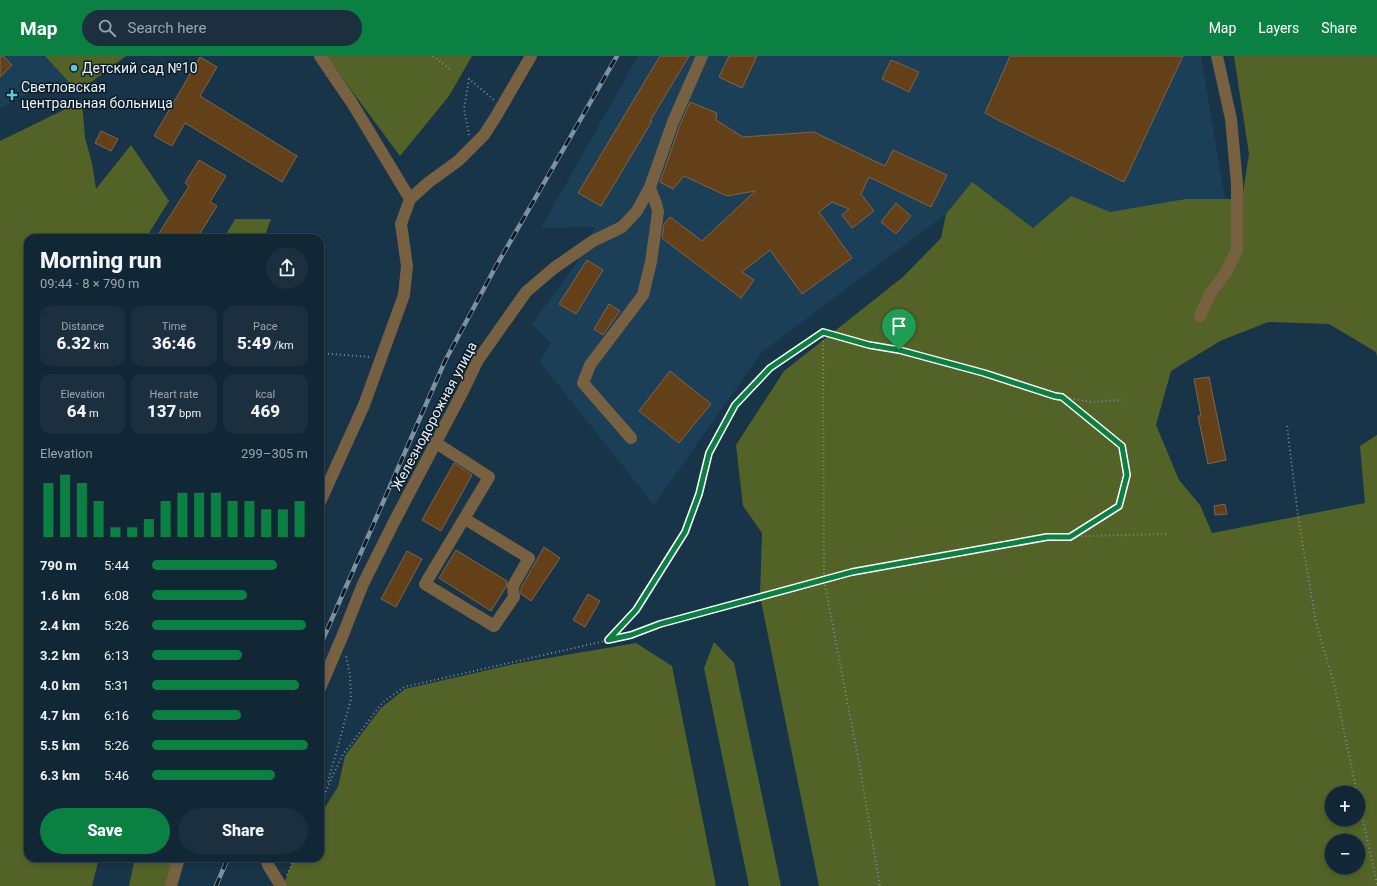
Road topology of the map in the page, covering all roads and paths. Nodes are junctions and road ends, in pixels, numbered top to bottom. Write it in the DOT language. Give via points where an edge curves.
graph roads {
  1 [pos="320,56"];
  2 [pos="432,56"];
  3 [pos="531,56"];
  4 [pos="702,56"];
  5 [pos="1217,56"];
  6 [pos="452,70"];
  7 [pos="502,106"];
  8 [pos="469,150"];
  9 [pos="650,187"];
  10 [pos="410,199"];
  11 [pos="1200,316"];
  12 [pos="823,332"];
  13 [pos="324,353"];
  14 [pos="370,357"];
  15 [pos="1062,397"];
  16 [pos="1122,400"];
  17 [pos="1286,426"];
  18 [pos="631,438"];
  19 [pos="436,444"];
  20 [pos="324,493"];
  21 [pos="465,519"];
  22 [pos="1168,534"];
  23 [pos="1070,537"];
  24 [pos="824,580"];
  25 [pos="342,637"];
  26 [pos="608,640"];
  27 [pos="324,679"];
  28 [pos="1356,786"];
  29 [pos="324,795"];
  30 [pos="324,797"];
  31 [pos="1364,826"];
  32 [pos="178,862"];
  33 [pos="267,862"];
  34 [pos="293,862"];
  35 [pos="1377,884"];
  36 [pos="171,886"];
  37 [pos="281,886"];
  38 [pos="880,886"];
  1 -- 10 [label="street" via="352,103"];
  2 -- 6 [label="path"];
  3 -- 7 [label="street"];
  4 -- 9 [label="street, Железнодорожная улица" via="673,122"];
  5 -- 11 [label="street" via="1231,119 1237,177 1237,250 1226,272 1210,294"];
  7 -- 8 [label="street" via="484,135"];
  7 -- 8 [label="path" via="469,79 464,109 470,135"];
  8 -- 10 [label="street"];
  9 -- 18 [label="street" via="658,212 651,262 643,295 590,365 583,384"];
  9 -- 19 [label="street, Железнодорожная улица" via="636,211 622,227 593,241 554,268 526,292 478,360"];
  10 -- 20 [label="street" via="401,224 407,266 404,296 364,405"];
  12 -- 15 [label="path" via="984,373"];
  12 -- 24 [label="path"];
  12 -- 26 [label="path" via="770,368 735,405 709,453 699,494 685,532 636,610"];
  13 -- 14 [label="path"];
  15 -- 16 [label="path" via="1093,402"];
  15 -- 23 [label="path" via="1122,446 1127,475 1119,506"];
  17 -- 28 [label="path" via="1316,622 1335,688"];
  19 -- 21 [label="street" via="489,477"];
  19 -- 25 [label="street, Железнодорожная улица" via="366,578"];
  21 -- 21 [label="street" via="424,584 494,626 514,597 513,586 529,558"];
  22 -- 23 [label="path"];
  23 -- 24 [label="path" via="1047,537 852,572"];
  24 -- 26 [label="path"];
  24 -- 38 [label="path"];
  25 -- 27 [label="street, Железнодорожная улица"];
  25 -- 29 [label="path" via="350,675 351,699"];
  26 -- 30 [label="path" via="404,687 382,703 342,756"];
  31 -- 35 [label="path"];
  32 -- 36 [label="street"];
  33 -- 37 [label="street"];
  34 -- 37 [label="path"];
}
